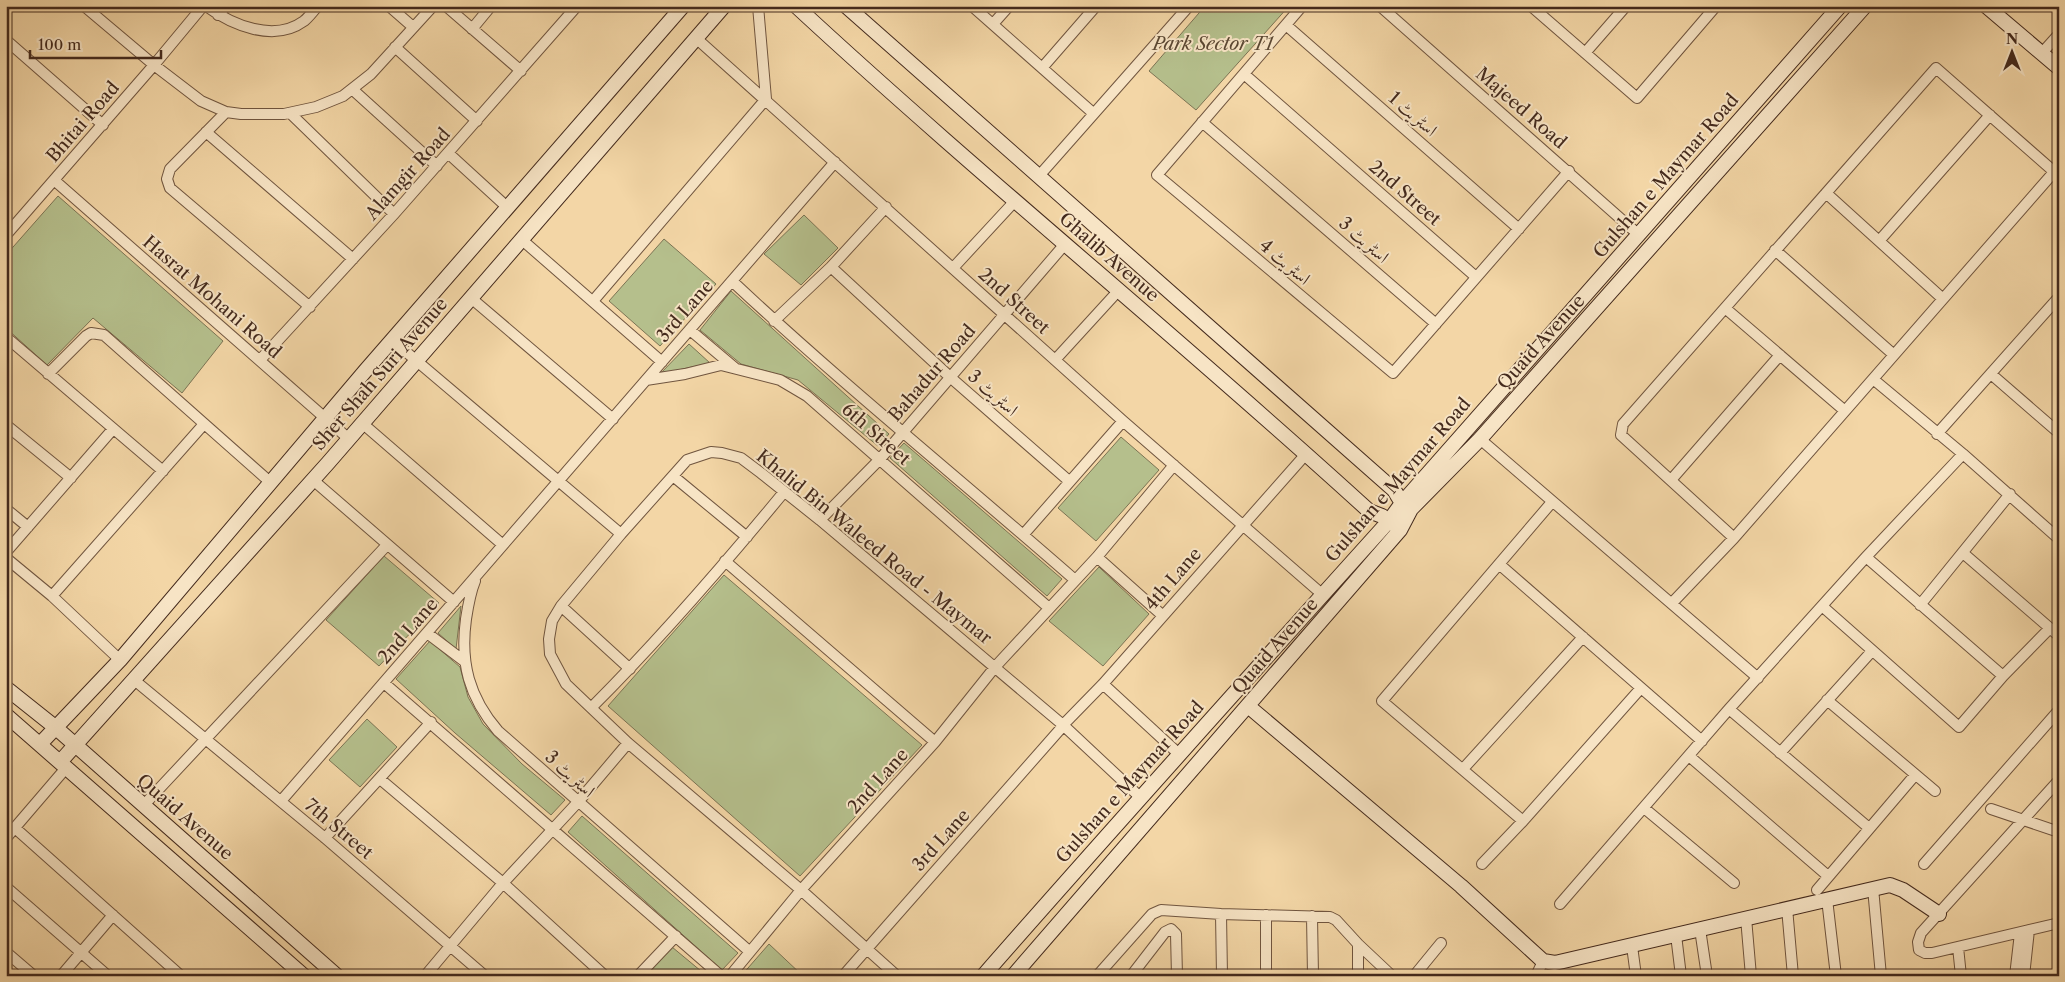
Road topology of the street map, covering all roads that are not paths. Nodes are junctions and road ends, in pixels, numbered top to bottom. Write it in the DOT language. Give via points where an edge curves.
graph roads {
  1 [pos="84,6"];
  2 [pos="204,6"];
  3 [pos="226,6"];
  4 [pos="318,6"];
  5 [pos="389,6"];
  6 [pos="433,6"];
  7 [pos="446,6"];
  8 [pos="491,6"];
  9 [pos="578,6"];
  10 [pos="683,6"];
  11 [pos="724,6"];
  12 [pos="758,6"];
  13 [pos="796,6"];
  14 [pos="846,6"];
  15 [pos="972,6"];
  16 [pos="1009,6"];
  17 [pos="1096,6"];
  18 [pos="1189,6"];
  19 [pos="1302,6"];
  20 [pos="1380,6"];
  21 [pos="1626,6"];
  22 [pos="1716,6"];
  23 [pos="1840,6"];
  24 [pos="1864,6"];
  25 [pos="1986,6"];
  26 [pos="1537,8"];
  27 [pos="218,15"];
  28 [pos="993,24"];
  29 [pos="1286,25"];
  30 [pos="414,27"];
  31 [pos="472,28"];
  32 [pos="2059,34"];
  33 [pos="697,39"];
  34 [pos="6,40"];
  35 [pos="395,47"];
  36 [pos="1585,53"];
  37 [pos="2042,54"];
  38 [pos="154,66"];
  39 [pos="1042,68"];
  40 [pos="2059,68"];
  41 [pos="521,71"];
  42 [pos="1244,74"];
  43 [pos="352,89"];
  44 [pos="766,99"];
  45 [pos="226,112"];
  46 [pos="290,113"];
  47 [pos="1093,113"];
  48 [pos="1990,115"];
  49 [pos="477,121"];
  50 [pos="1202,122"];
  51 [pos="103,125"];
  52 [pos="206,132"];
  53 [pos="448,153"];
  54 [pos="835,162"];
  55 [pos="437,166"];
  56 [pos="1569,172"];
  57 [pos="2056,174"];
  58 [pos="1038,177"];
  59 [pos="54,180"];
  60 [pos="1826,193"];
  61 [pos="1015,201"];
  62 [pos="507,207"];
  63 [pos="886,207"];
  64 [pos="394,214"];
  65 [pos="1519,229"];
  66 [pos="6,235"];
  67 [pos="1639,235"];
  68 [pos="521,239"];
  69 [pos="1879,241"];
  70 [pos="1065,244"];
  71 [pos="1776,250"];
  72 [pos="353,260"];
  73 [pos="831,267"];
  74 [pos="953,268"];
  75 [pos="1476,277"];
  76 [pos="732,281"];
  77 [pos="1119,290"];
  78 [pos="2059,297"];
  79 [pos="471,298"];
  80 [pos="1943,299"];
  81 [pos="593,301"];
  82 [pos="310,306"];
  83 [pos="1725,308"];
  84 [pos="1004,315"];
  85 [pos="774,321"];
  86 [pos="1436,324"];
  87 [pos="690,330"];
  88 [pos="7,338"];
  89 [pos="392,340"];
  90 [pos="1780,355"];
  91 [pos="1894,355"];
  92 [pos="260,360"];
  93 [pos="416,360"];
  94 [pos="1056,360"];
  95 [pos="662,362"];
  96 [pos="737,369"];
  97 [pos="48,374"];
  98 [pos="1991,374"];
  99 [pos="950,377"];
  100 [pos="1873,379"];
  101 [pos="646,380"];
  102 [pos="1845,411"];
  103 [pos="326,417"];
  104 [pos="613,419"];
  105 [pos="1123,421"];
  106 [pos="362,423"];
  107 [pos="204,424"];
  108 [pos="6,425"];
  109 [pos="113,429"];
  110 [pos="902,433"];
  111 [pos="2059,433"];
  112 [pos="1937,434"];
  113 [pos="349,439"];
  114 [pos="1480,439"];
  115 [pos="1306,454"];
  116 [pos="1963,454"];
  117 [pos="880,459"];
  118 [pos="1174,466"];
  119 [pos="163,471"];
  120 [pos="673,476"];
  121 [pos="71,478"];
  122 [pos="312,480"];
  123 [pos="1671,480"];
  124 [pos="270,482"];
  125 [pos="558,482"];
  126 [pos="1069,482"];
  127 [pos="784,492"];
  128 [pos="2010,494"];
  129 [pos="1552,502"];
  130 [pos="1406,506"];
  131 [pos="6,509"];
  132 [pos="820,520"];
  133 [pos="1389,521"];
  134 [pos="1242,525"];
  135 [pos="28,527"];
  136 [pos="1400,530"];
  137 [pos="621,534"];
  138 [pos="1023,535"];
  139 [pos="747,537"];
  140 [pos="1734,538"];
  141 [pos="2059,539"];
  142 [pos="387,545"];
  143 [pos="503,545"];
  144 [pos="6,552"];
  145 [pos="1963,553"];
  146 [pos="1097,556"];
  147 [pos="1866,557"];
  148 [pos="6,558"];
  149 [pos="725,561"];
  150 [pos="1499,564"];
  151 [pos="479,574"];
  152 [pos="1075,580"];
  153 [pos="1323,594"];
  154 [pos="52,596"];
  155 [pos="454,602"];
  156 [pos="1672,603"];
  157 [pos="1920,605"];
  158 [pos="561,606"];
  159 [pos="1822,606"];
  160 [pos="1049,608"];
  161 [pos="1162,615"];
  162 [pos="2050,628"];
  163 [pos="427,633"];
  164 [pos="2059,636"];
  165 [pos="1583,637"];
  166 [pos="1872,651"];
  167 [pos="120,660"];
  168 [pos="464,661"];
  169 [pos="995,667"];
  170 [pos="630,669"];
  171 [pos="2003,676"];
  172 [pos="1758,678"];
  173 [pos="133,679"];
  174 [pos="384,683"];
  175 [pos="1104,684"];
  176 [pos="6,688"];
  177 [pos="1641,688"];
  178 [pos="1827,700"];
  179 [pos="1248,706"];
  180 [pos="592,707"];
  181 [pos="1729,709"];
  182 [pos="2059,710"];
  183 [pos="7,717"];
  184 [pos="431,722"];
  185 [pos="1063,726"];
  186 [pos="55,727"];
  187 [pos="206,738"];
  188 [pos="1702,740"];
  189 [pos="935,742"];
  190 [pos="41,743"];
  191 [pos="628,743"];
  192 [pos="75,746"];
  193 [pos="1780,753"];
  194 [pos="1180,754"];
  195 [pos="1689,756"];
  196 [pos="63,765"];
  197 [pos="1463,769"];
  198 [pos="1915,775"];
  199 [pos="380,779"];
  200 [pos="2059,780"];
  201 [pos="1935,791"];
  202 [pos="1140,797"];
  203 [pos="281,801"];
  204 [pos="578,802"];
  205 [pos="143,806"];
  206 [pos="1644,808"];
  207 [pos="1991,809"];
  208 [pos="2024,820"];
  209 [pos="1522,821"];
  210 [pos="15,828"];
  211 [pos="553,828"];
  212 [pos="1869,828"];
  213 [pos="2059,832"];
  214 [pos="6,838"];
  215 [pos="325,838"];
  216 [pos="1482,864"];
  217 [pos="1924,864"];
  218 [pos="1828,876"];
  219 [pos="1734,883"];
  220 [pos="503,884"];
  221 [pos="6,887"];
  222 [pos="1872,888"];
  223 [pos="801,890"];
  224 [pos="1822,894"];
  225 [pos="1560,904"];
  226 [pos="1787,908"];
  227 [pos="1221,914"];
  228 [pos="1939,914"];
  229 [pos="113,915"];
  230 [pos="1266,915"];
  231 [pos="1312,916"];
  232 [pos="1746,918"];
  233 [pos="2059,923"];
  234 [pos="1700,929"];
  235 [pos="2024,931"];
  236 [pos="1676,935"];
  237 [pos="676,936"];
  238 [pos="1441,943"];
  239 [pos="1358,944"];
  240 [pos="452,945"];
  241 [pos="1632,946"];
  242 [pos="1958,947"];
  243 [pos="866,948"];
  244 [pos="749,951"];
  245 [pos="6,952"];
  246 [pos="81,952"];
  247 [pos="1544,961"];
  248 [pos="34,976"];
  249 [pos="61,976"];
  250 [pos="108,976"];
  251 [pos="181,976"];
  252 [pos="304,976"];
  253 [pos="337,976"];
  254 [pos="425,976"];
  255 [pos="485,976"];
  256 [pos="605,976"];
  257 [pos="638,976"];
  258 [pos="721,976"];
  259 [pos="730,976"];
  260 [pos="843,976"];
  261 [pos="897,976"];
  262 [pos="983,976"];
  263 [pos="1013,976"];
  264 [pos="1098,976"];
  265 [pos="1130,976"];
  266 [pos="1177,976"];
  267 [pos="1222,976"];
  268 [pos="1266,976"];
  269 [pos="1313,976"];
  270 [pos="1358,976"];
  271 [pos="1392,976"];
  272 [pos="1414,976"];
  273 [pos="1536,976"];
  274 [pos="1636,976"];
  275 [pos="1681,976"];
  276 [pos="1707,976"];
  277 [pos="1751,976"];
  278 [pos="1793,976"];
  279 [pos="1836,976"];
  280 [pos="1881,976"];
  281 [pos="1961,976"];
  282 [pos="2015,976"];
  283 [pos="2024,976"];
  1 -- 38 [label="street"];
  2 -- 27 [label="street"];
  2 -- 38 [label="street, Bhitai Road"];
  3 -- 27 [label="street"];
  4 -- 27 [label="street" via="304,21 278,31 256,30"];
  5 -- 30 [label="street"];
  6 -- 30 [label="street"];
  7 -- 31 [label="street"];
  8 -- 31 [label="street"];
  9 -- 41 [label="street, Alamgir Road"];
  10 -- 62 [label="street, Sher Shah Suri Avenue"];
  11 -- 33 [label="street, Sher Shah Suri Avenue"];
  12 -- 44 [label="street"];
  13 -- 61 [label="street, Ghalib Avenue"];
  14 -- 58 [label="street, Ghalib Avenue"];
  15 -- 28 [label="street"];
  16 -- 28 [label="street"];
  17 -- 39 [label="street"];
  18 -- 47 [label="street"];
  19 -- 29 [label="street"];
  20 -- 56 [label="street, Majeed Road"];
  21 -- 36 [label="street"];
  22 -- 36 [label="street" via="1637,98"];
  23 -- 67 [label="street, Gulshan e Maymar Road"];
  24 -- 114 [label="street, Quaid Avenue"];
  25 -- 37 [label="street"];
  26 -- 36 [label="street"];
  28 -- 39 [label="street"];
  29 -- 42 [label="street"];
  29 -- 65 [label="street, اسٹریٹ 1"];
  30 -- 35 [label="street"];
  31 -- 41 [label="street"];
  32 -- 37 [label="street"];
  33 -- 44 [label="street"];
  33 -- 68 [label="street, Sher Shah Suri Avenue"];
  34 -- 51 [label="street"];
  35 -- 43 [label="street" via="371,74"];
  35 -- 49 [label="street"];
  37 -- 40 [label="street"];
  38 -- 45 [label="street" via="201,101"];
  38 -- 51 [label="street, Bhitai Road"];
  39 -- 47 [label="street"];
  41 -- 49 [label="street, Alamgir Road"];
  42 -- 50 [label="street"];
  42 -- 75 [label="street, 2nd Street"];
  43 -- 46 [label="street" via="316,107"];
  43 -- 55 [label="street"];
  44 -- 54 [label="street, 2nd Street"];
  44 -- 81 [label="street"];
  45 -- 46 [label="street"];
  45 -- 52 [label="street"];
  46 -- 64 [label="street"];
  47 -- 58 [label="street"];
  48 -- 57 [label="street"];
  48 -- 60 [label="street" via="1936,68"];
  48 -- 69 [label="street"];
  49 -- 53 [label="street, Alamgir Road"];
  50 -- 86 [label="street, اسٹریٹ 3"];
  50 -- 86 [label="street, اسٹریٹ 4" via="1157,175 1393,374"];
  51 -- 59 [label="street, Bhitai Road"];
  52 -- 72 [label="street"];
  52 -- 82 [label="street" via="170,169 167,179 170,188"];
  53 -- 55 [label="street, Alamgir Road"];
  53 -- 62 [label="street"];
  54 -- 63 [label="street, 2nd Street"];
  54 -- 76 [label="street, 3rd Lane"];
  55 -- 64 [label="street, Alamgir Road"];
  56 -- 65 [label="street"];
  56 -- 67 [label="street, Majeed Road"];
  57 -- 80 [label="street"];
  58 -- 130 [label="street, Ghalib Avenue" via="1394,490"];
  59 -- 66 [label="street, Bhitai Road"];
  59 -- 92 [label="street, Hasrat Mohani Road"];
  60 -- 69 [label="street"];
  60 -- 71 [label="street"];
  61 -- 70 [label="street, Ghalib Avenue"];
  61 -- 74 [label="street"];
  62 -- 89 [label="street, Sher Shah Suri Avenue"];
  63 -- 73 [label="street"];
  63 -- 74 [label="street, 2nd Street"];
  64 -- 72 [label="street, Alamgir Road"];
  65 -- 75 [label="street"];
  67 -- 130 [label="street, Gulshan e Maymar Road"];
  68 -- 79 [label="street, Sher Shah Suri Avenue"];
  68 -- 81 [label="street"];
  69 -- 80 [label="street"];
  70 -- 77 [label="street, Ghalib Avenue"];
  70 -- 84 [label="street, Bahadur Road"];
  71 -- 83 [label="street"];
  71 -- 91 [label="street"];
  72 -- 82 [label="street, Alamgir Road"];
  73 -- 85 [label="street"];
  73 -- 99 [label="street, اسٹریٹ 3"];
  74 -- 84 [label="street, 2nd Street"];
  75 -- 86 [label="street"];
  76 -- 85 [label="street"];
  76 -- 87 [label="street, 3rd Lane"];
  77 -- 94 [label="street"];
  77 -- 115 [label="street, Ghalib Avenue"];
  78 -- 98 [label="street"];
  79 -- 93 [label="street, Sher Shah Suri Avenue"];
  79 -- 104 [label="street"];
  80 -- 91 [label="street"];
  81 -- 95 [label="street"];
  82 -- 92 [label="street, Alamgir Road"];
  83 -- 90 [label="street"];
  83 -- 123 [label="street" via="1623,424 1622,435"];
  84 -- 94 [label="street, 2nd Street"];
  84 -- 99 [label="street, Bahadur Road"];
  85 -- 110 [label="street"];
  87 -- 95 [label="street, 3rd Lane"];
  87 -- 96 [label="street"];
  88 -- 97 [label="street"];
  89 -- 93 [label="street"];
  89 -- 103 [label="street, Sher Shah Suri Avenue"];
  90 -- 102 [label="street"];
  90 -- 123 [label="street"];
  91 -- 100 [label="street"];
  92 -- 103 [label="street, Hasrat Mohani Road"];
  93 -- 106 [label="street, Sher Shah Suri Avenue"];
  93 -- 125 [label="street"];
  94 -- 105 [label="street, 2nd Street"];
  95 -- 101 [label="street, 3rd Lane"];
  96 -- 101 [label="street, 6th Street" via="721,366"];
  96 -- 117 [label="street, 6th Street" via="780,380 807,396"];
  97 -- 107 [label="street" via="86,336 91,333 104,335"];
  97 -- 109 [label="street"];
  98 -- 111 [label="street"];
  98 -- 112 [label="street"];
  99 -- 110 [label="street, Bahadur Road"];
  99 -- 126 [label="street, اسٹریٹ 3"];
  100 -- 102 [label="street"];
  100 -- 112 [label="street"];
  101 -- 104 [label="street, 3rd Lane"];
  102 -- 140 [label="street"];
  103 -- 113 [label="street, Hasrat Mohani Road"];
  103 -- 124 [label="street, Sher Shah Suri Avenue"];
  104 -- 125 [label="street, 3rd Lane"];
  105 -- 118 [label="street, 2nd Street"];
  105 -- 126 [label="street"];
  106 -- 113 [label="street, Sher Shah Suri Avenue"];
  106 -- 143 [label="street"];
  107 -- 119 [label="street"];
  107 -- 124 [label="street"];
  108 -- 121 [label="street"];
  109 -- 119 [label="street"];
  109 -- 121 [label="street"];
  110 -- 117 [label="street, Bahadur Road"];
  110 -- 138 [label="street"];
  112 -- 116 [label="street"];
  113 -- 122 [label="street, Sher Shah Suri Avenue"];
  114 -- 129 [label="street"];
  114 -- 130 [label="street, Quaid Avenue"];
  115 -- 133 [label="street, Ghalib Avenue" via="1369,511"];
  115 -- 134 [label="street, 4th Lane"];
  116 -- 128 [label="street"];
  116 -- 147 [label="street"];
  117 -- 132 [label="street, Bahadur Road"];
  117 -- 160 [label="street, 6th Street"];
  118 -- 134 [label="street, 2nd Street"];
  118 -- 146 [label="street"];
  119 -- 154 [label="street"];
  120 -- 127 [label="street, Khalid Bin Waleed Road - Maymar" via="687,460 711,452 722,453 741,458"];
  120 -- 137 [label="street, Khalid Bin Waleed Road - Maymar"];
  120 -- 139 [label="street"];
  121 -- 135 [label="street"];
  122 -- 142 [label="street"];
  122 -- 173 [label="street, Sher Shah Suri Avenue"];
  123 -- 140 [label="street"];
  124 -- 167 [label="street, Sher Shah Suri Avenue"];
  125 -- 137 [label="street"];
  125 -- 143 [label="street, 2nd Lane"];
  126 -- 138 [label="street"];
  127 -- 132 [label="street, Khalid Bin Waleed Road - Maymar"];
  127 -- 139 [label="street"];
  128 -- 141 [label="street"];
  128 -- 145 [label="street"];
  129 -- 150 [label="street"];
  129 -- 156 [label="street"];
  130 -- 133 [label="street, Gulshan e Maymar Road"];
  130 -- 136 [label="street, Quaid Avenue"];
  131 -- 135 [label="street"];
  132 -- 169 [label="street, Khalid Bin Waleed Road - Maymar"];
  133 -- 136 [label="street, Ghalib Avenue"];
  133 -- 153 [label="street, Gulshan e Maymar Road"];
  134 -- 153 [label="street"];
  134 -- 161 [label="street, 4th Lane"];
  135 -- 144 [label="street"];
  136 -- 179 [label="street, Quaid Avenue"];
  137 -- 158 [label="street, Khalid Bin Waleed Road - Maymar"];
  138 -- 152 [label="street"];
  139 -- 149 [label="street"];
  140 -- 156 [label="street"];
  142 -- 155 [label="street"];
  142 -- 187 [label="street"];
  143 -- 151 [label="street, 2nd Lane"];
  145 -- 157 [label="street"];
  145 -- 162 [label="street"];
  146 -- 152 [label="street"];
  146 -- 161 [label="street"];
  147 -- 157 [label="street"];
  147 -- 159 [label="street"];
  148 -- 154 [label="street"];
  149 -- 170 [label="street"];
  149 -- 189 [label="street"];
  150 -- 165 [label="street"];
  150 -- 197 [label="street" via="1382,701"];
  151 -- 155 [label="street, 2nd Lane"];
  151 -- 168 [label="street, اسٹریٹ 3" via="472,587 467,610"];
  152 -- 160 [label="street"];
  153 -- 194 [label="street, Gulshan e Maymar Road"];
  154 -- 167 [label="street"];
  155 -- 163 [label="street, 2nd Lane"];
  156 -- 172 [label="street"];
  157 -- 171 [label="street"];
  158 -- 170 [label="street"];
  158 -- 180 [label="street, Khalid Bin Waleed Road - Maymar" via="552,621 550,654 566,684"];
  159 -- 166 [label="street"];
  159 -- 172 [label="street"];
  160 -- 169 [label="street, 2nd Lane"];
  161 -- 175 [label="street, 4th Lane"];
  162 -- 164 [label="street"];
  162 -- 171 [label="street"];
  163 -- 168 [label="street"];
  163 -- 174 [label="street, 2nd Lane"];
  165 -- 177 [label="street"];
  165 -- 197 [label="street"];
  166 -- 171 [label="street" via="1959,727"];
  166 -- 178 [label="street"];
  167 -- 186 [label="street, Sher Shah Suri Avenue"];
  168 -- 204 [label="street, اسٹریٹ 3" via="483,714"];
  169 -- 185 [label="street, Khalid Bin Waleed Road - Maymar"];
  169 -- 189 [label="street, 2nd Lane"];
  170 -- 180 [label="street"];
  172 -- 181 [label="street"];
  173 -- 187 [label="street, 7th Street"];
  173 -- 192 [label="street, Sher Shah Suri Avenue"];
  174 -- 184 [label="street"];
  174 -- 203 [label="street, 2nd Lane"];
  175 -- 185 [label="street, 4th Lane"];
  175 -- 194 [label="street"];
  176 -- 186 [label="street, Quaid Avenue"];
  177 -- 188 [label="street"];
  177 -- 209 [label="street"];
  178 -- 193 [label="street"];
  178 -- 198 [label="street"];
  179 -- 247 [label="street" via="1461,886"];
  179 -- 263 [label="street, Quaid Avenue"];
  180 -- 191 [label="street, Khalid Bin Waleed Road - Maymar"];
  181 -- 188 [label="street"];
  181 -- 193 [label="street"];
  182 -- 217 [label="street"];
  183 -- 190 [label="street"];
  184 -- 199 [label="street"];
  184 -- 211 [label="street"];
  185 -- 202 [label="street, Khalid Bin Waleed Road - Maymar"];
  185 -- 243 [label="street, 3rd Lane"];
  186 -- 190 [label="street, Sher Shah Suri Avenue"];
  186 -- 192 [label="street, Quaid Avenue"];
  187 -- 203 [label="street, 7th Street"];
  187 -- 205 [label="street"];
  188 -- 195 [label="street"];
  189 -- 223 [label="street, 2nd Lane"];
  190 -- 196 [label="street"];
  191 -- 204 [label="street"];
  191 -- 223 [label="street, Khalid Bin Waleed Road - Maymar"];
  192 -- 196 [label="street, Sher Shah Suri Avenue"];
  192 -- 205 [label="street, Quaid Avenue"];
  193 -- 212 [label="street"];
  194 -- 202 [label="street, Gulshan e Maymar Road"];
  195 -- 206 [label="street"];
  195 -- 218 [label="street"];
  196 -- 210 [label="street"];
  196 -- 252 [label="street"];
  197 -- 209 [label="street"];
  198 -- 201 [label="street"];
  198 -- 212 [label="street"];
  199 -- 215 [label="street"];
  199 -- 220 [label="street"];
  200 -- 208 [label="street"];
  202 -- 262 [label="street, Gulshan e Maymar Road"];
  203 -- 215 [label="street, 7th Street"];
  204 -- 211 [label="street"];
  204 -- 244 [label="street, اسٹریٹ 3"];
  205 -- 253 [label="street, Quaid Avenue"];
  206 -- 219 [label="street"];
  206 -- 225 [label="street"];
  207 -- 208 [label="street"];
  208 -- 213 [label="street"];
  208 -- 228 [label="street"];
  209 -- 216 [label="street"];
  210 -- 214 [label="street"];
  210 -- 229 [label="street"];
  211 -- 220 [label="street"];
  211 -- 237 [label="street"];
  212 -- 218 [label="street"];
  215 -- 240 [label="street, 7th Street"];
  218 -- 224 [label="street"];
  220 -- 240 [label="street"];
  220 -- 256 [label="street"];
  221 -- 246 [label="street"];
  222 -- 224 [label="street"];
  222 -- 228 [label="street" via="1890,885 1903,890"];
  222 -- 280 [label="street"];
  223 -- 243 [label="street, Khalid Bin Waleed Road - Maymar"];
  223 -- 244 [label="street, 2nd Lane"];
  224 -- 226 [label="street"];
  224 -- 279 [label="street"];
  226 -- 232 [label="street"];
  226 -- 278 [label="street"];
  227 -- 230 [label="street"];
  227 -- 264 [label="street" via="1156,911"];
  227 -- 267 [label="street"];
  228 -- 242 [label="street" via="1922,932 1918,942 1920,950 1924,954"];
  229 -- 246 [label="street"];
  229 -- 251 [label="street"];
  230 -- 231 [label="street"];
  230 -- 268 [label="street"];
  231 -- 239 [label="street" via="1336,920"];
  231 -- 269 [label="street"];
  232 -- 234 [label="street"];
  232 -- 277 [label="street"];
  233 -- 235 [label="street"];
  234 -- 236 [label="street"];
  234 -- 276 [label="street"];
  235 -- 242 [label="street"];
  235 -- 282 [label="street"];
  235 -- 283 [label="street"];
  236 -- 241 [label="street"];
  236 -- 275 [label="street"];
  237 -- 257 [label="street"];
  237 -- 258 [label="street"];
  238 -- 272 [label="street"];
  239 -- 270 [label="street"];
  239 -- 271 [label="street"];
  240 -- 254 [label="street"];
  240 -- 255 [label="street"];
  241 -- 247 [label="street" via="1554,963"];
  241 -- 274 [label="street"];
  242 -- 281 [label="street"];
  243 -- 260 [label="street, 3rd Lane"];
  243 -- 261 [label="street, Khalid Bin Waleed Road - Maymar"];
  244 -- 259 [label="street, 2nd Lane"];
  245 -- 248 [label="street"];
  246 -- 249 [label="street"];
  246 -- 250 [label="street"];
  247 -- 273 [label="street"];
  265 -- 266 [label="street" via="1165,932 1171,929 1176,934"];
}
